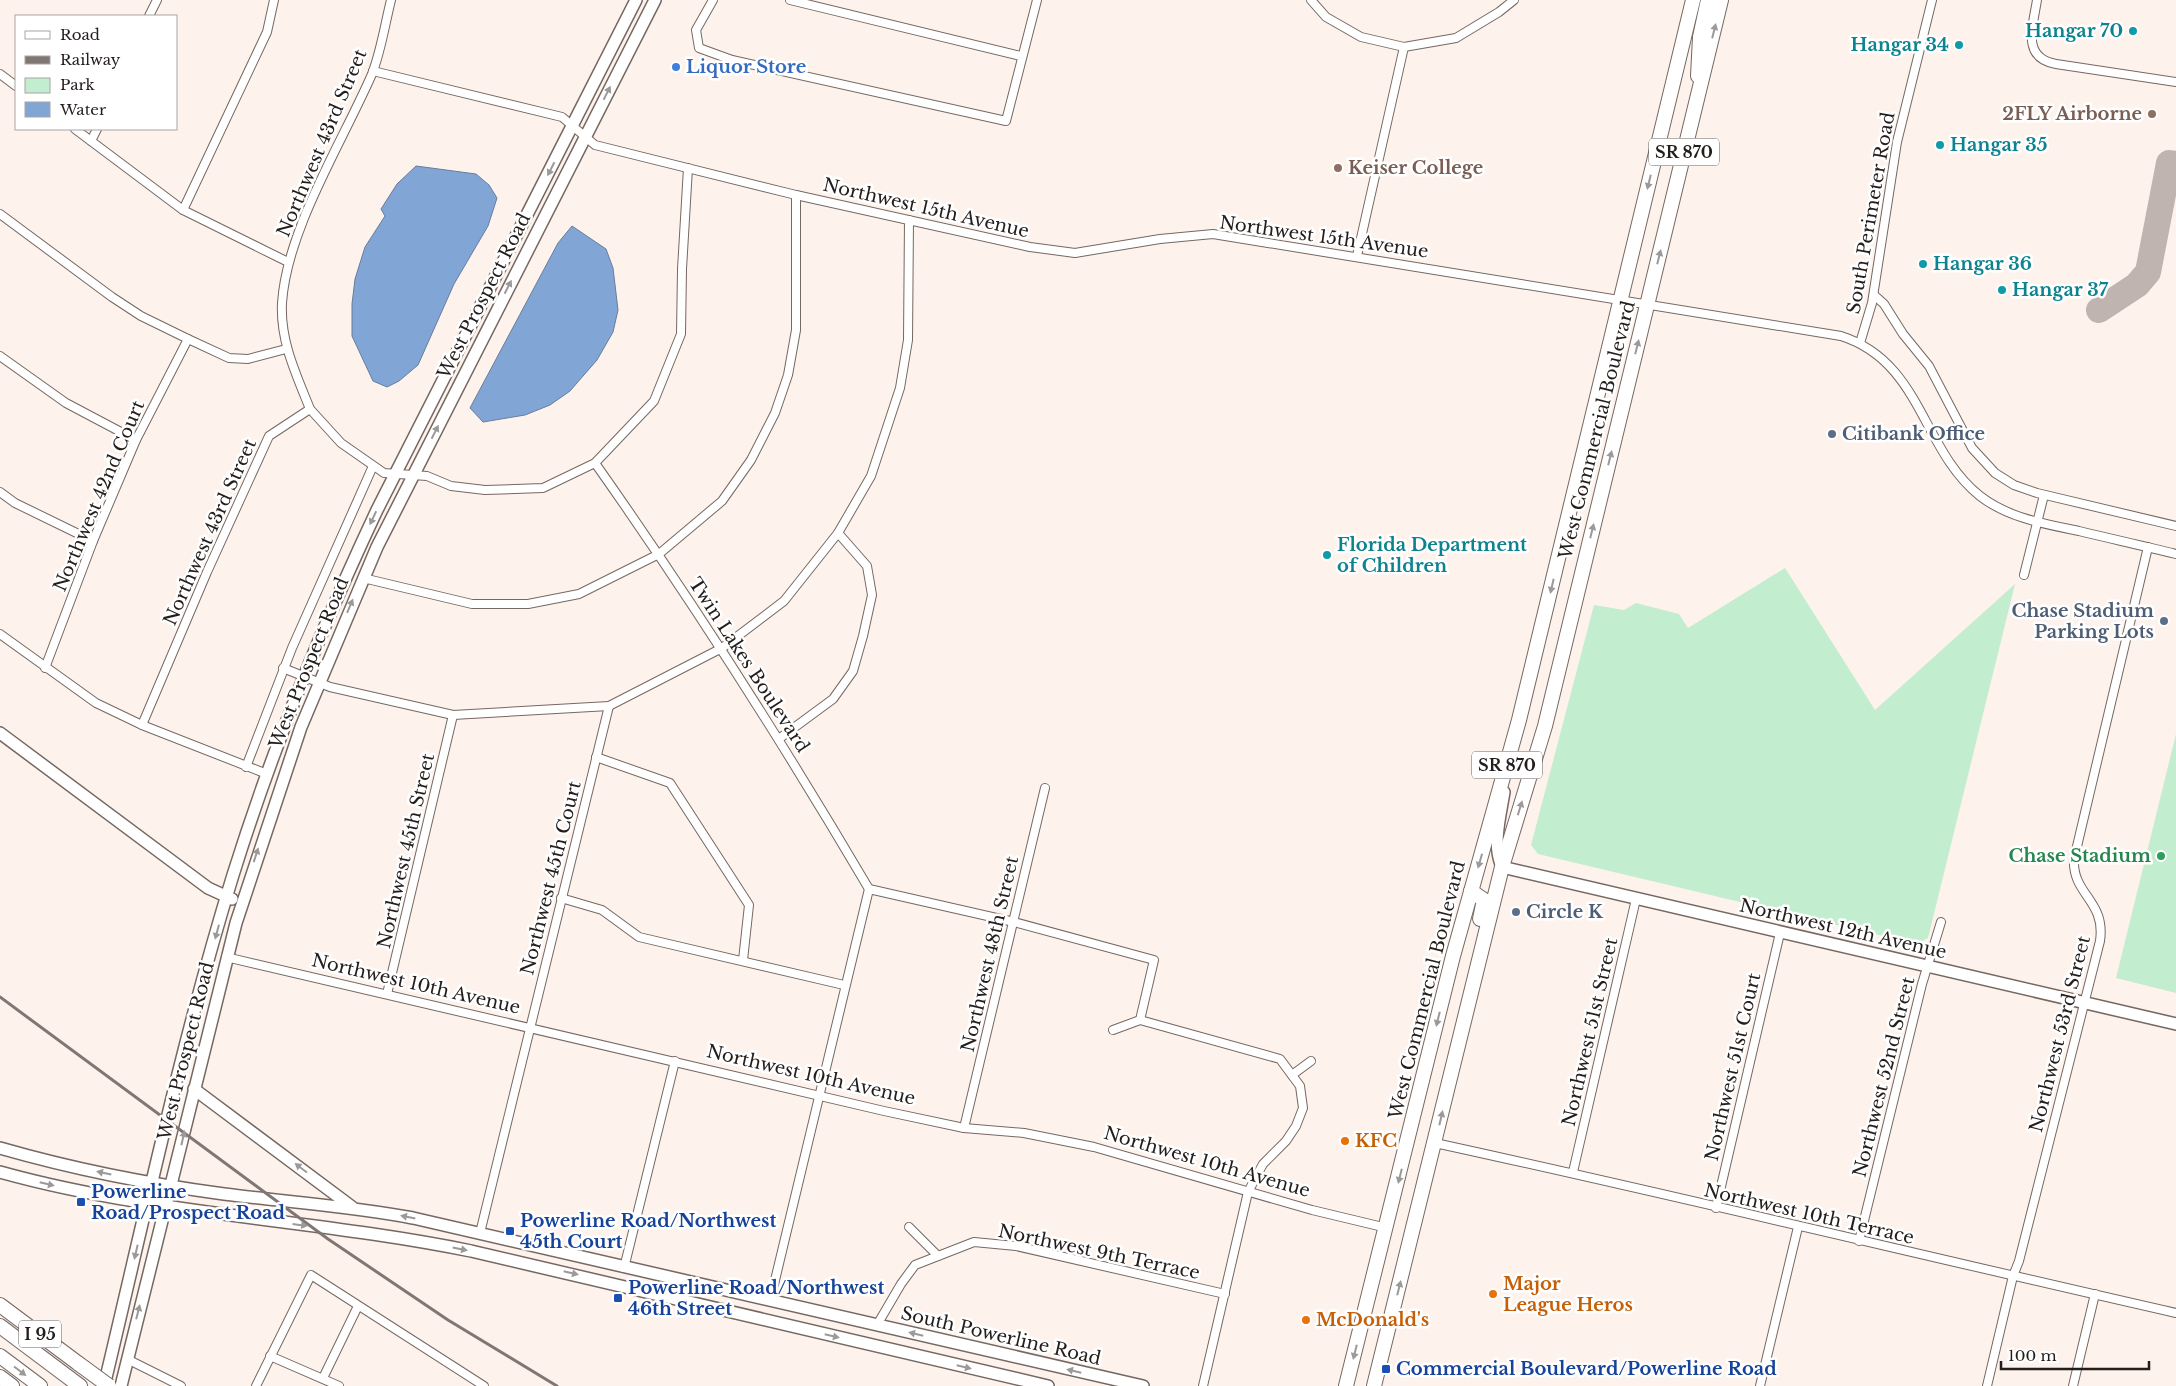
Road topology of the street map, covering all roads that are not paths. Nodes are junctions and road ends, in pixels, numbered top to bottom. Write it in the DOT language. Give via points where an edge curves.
graph roads {
  1 [pos="157,0"];
  2 [pos="274,0"];
  3 [pos="391,0"];
  4 [pos="636,0"];
  5 [pos="654,0"];
  6 [pos="713,0"];
  7 [pos="790,0"];
  8 [pos="1037,0"];
  9 [pos="1311,0"];
  10 [pos="1514,0"];
  11 [pos="1693,0"];
  12 [pos="1708,0"];
  13 [pos="1721,0"];
  14 [pos="1932,0"];
  15 [pos="2037,0"];
  16 [pos="150,15"];
  17 [pos="1404,47"];
  18 [pos="1022,56"];
  19 [pos="373,71"];
  20 [pos="0,74"];
  21 [pos="2176,82"];
  22 [pos="15,85"];
  23 [pos="1698,94"];
  24 [pos="573,126"];
  25 [pos="76,130"];
  26 [pos="96,130"];
  27 [pos="585,136"];
  28 [pos="91,141"];
  29 [pos="688,168"];
  30 [pos="796,195"];
  31 [pos="183,210"];
  32 [pos="0,214"];
  33 [pos="909,220"];
  34 [pos="1357,256"];
  35 [pos="288,262"];
  36 [pos="1874,295"];
  37 [pos="1621,300"];
  38 [pos="1647,304"];
  39 [pos="188,339"];
  40 [pos="1860,343"];
  41 [pos="286,349"];
  42 [pos="0,356"];
  43 [pos="310,408"];
  44 [pos="136,440"];
  45 [pos="595,463"];
  46 [pos="373,466"];
  47 [pos="395,474"];
  48 [pos="412,475"];
  49 [pos="0,492"];
  50 [pos="2044,495"];
  51 [pos="2038,522"];
  52 [pos="2176,526"];
  53 [pos="838,533"];
  54 [pos="93,540"];
  55 [pos="2148,547"];
  56 [pos="659,554"];
  57 [pos="2176,554"];
  58 [pos="2024,575"];
  59 [pos="363,578"];
  60 [pos="0,634"];
  61 [pos="722,648"];
  62 [pos="45,668"];
  63 [pos="283,668"];
  64 [pos="304,677"];
  65 [pos="318,683"];
  66 [pos="609,706"];
  67 [pos="453,715"];
  68 [pos="142,725"];
  69 [pos="0,733"];
  70 [pos="780,738"];
  71 [pos="1511,750"];
  72 [pos="596,757"];
  73 [pos="246,767"];
  74 [pos="267,774"];
  75 [pos="1045,788"];
  76 [pos="1502,867"];
  77 [pos="869,889"];
  78 [pos="1471,891"];
  79 [pos="226,897"];
  80 [pos="561,898"];
  81 [pos="1636,899"];
  82 [pos="242,902"];
  83 [pos="1014,922"];
  84 [pos="1941,922"];
  85 [pos="1780,933"];
  86 [pos="226,957"];
  87 [pos="743,960"];
  88 [pos="1928,967"];
  89 [pos="844,985"];
  90 [pos="387,994"];
  91 [pos="2084,1003"];
  92 [pos="1140,1020"];
  93 [pos="2176,1024"];
  94 [pos="528,1028"];
  95 [pos="1113,1030"];
  96 [pos="1457,1052"];
  97 [pos="675,1061"];
  98 [pos="1311,1061"];
  99 [pos="1292,1075"];
  100 [pos="194,1089"];
  101 [pos="820,1096"];
  102 [pos="964,1128"];
  103 [pos="1435,1143"];
  104 [pos="0,1148"];
  105 [pos="0,1172"];
  106 [pos="1572,1172"];
  107 [pos="152,1182"];
  108 [pos="171,1186"];
  109 [pos="1248,1192"];
  110 [pos="147,1204"];
  111 [pos="165,1207"];
  112 [pos="354,1208"];
  113 [pos="1716,1208"];
  114 [pos="909,1226"];
  115 [pos="1798,1227"];
  116 [pos="1387,1228"];
  117 [pos="480,1233"];
  118 [pos="1859,1240"];
  119 [pos="938,1256"];
  120 [pos="624,1268"];
  121 [pos="652,1274"];
  122 [pos="2013,1276"];
  123 [pos="598,1280"];
  124 [pos="618,1285"];
  125 [pos="1225,1294"];
  126 [pos="2095,1294"];
  127 [pos="770,1301"];
  128 [pos="0,1304"];
  129 [pos="358,1306"];
  130 [pos="2176,1313"];
  131 [pos="877,1325"];
  132 [pos="0,1326"];
  133 [pos="865,1344"];
  134 [pos="0,1356"];
  135 [pos="270,1356"];
  136 [pos="127,1359"];
  137 [pos="0,1377"];
  138 [pos="323,1378"];
  139 [pos="77,1384"];
  140 [pos="12,1386"];
  141 [pos="40,1386"];
  142 [pos="104,1386"];
  143 [pos="109,1386"];
  144 [pos="120,1386"];
  145 [pos="181,1386"];
  146 [pos="256,1386"];
  147 [pos="338,1386"];
  148 [pos="484,1386"];
  149 [pos="1048,1386"];
  150 [pos="1143,1386"];
  151 [pos="1202,1386"];
  152 [pos="1346,1386"];
  153 [pos="1374,1386"];
  154 [pos="1760,1386"];
  155 [pos="1987,1386"];
  156 [pos="2073,1386"];
  1 -- 16 [label="street"];
  2 -- 31 [label="street" via="266,32"];
  3 -- 19 [label="street, Northwest 43rd Street"];
  4 -- 24 [label="main road, West Prospect Road"];
  27 -- 5 [label="main road, West Prospect Road, one-way"];
  6 -- 18 [label="street" via="696,30 699,48 732,60 1006,121"];
  7 -- 18 [label="street"];
  8 -- 18 [label="street"];
  9 -- 17 [label="street" via="1326,17 1361,37"];
  10 -- 17 [label="street" via="1456,38"];
  11 -- 37 [label="highway, West Commercial Boulevard / SR 870, one-way"];
  12 -- 23 [label="highway" via="1698,50"];
  23 -- 13 [label="highway, West Commercial Boulevard / SR 870, one-way"];
  14 -- 36 [label="street, South Perimeter Road" via="1891,170"];
  15 -- 21 [label="street" via="2032,43 2041,60"];
  17 -- 34 [label="street"];
  19 -- 24 [label="street, Northwest 15th Avenue" via="562,117"];
  19 -- 35 [label="street, Northwest 43rd Street"];
  20 -- 22 [label="street"];
  38 -- 23 [label="highway, West Commercial Boulevard / SR 870, one-way"];
  24 -- 27 [label="street, Northwest 15th Avenue"];
  24 -- 47 [label="main road, West Prospect Road, one-way"];
  25 -- 28 [label="street"];
  26 -- 28 [label="street"];
  27 -- 29 [label="street, Northwest 15th Avenue" via="596,145"];
  48 -- 27 [label="main road, West Prospect Road, one-way"];
  28 -- 31 [label="street"];
  29 -- 30 [label="street, Northwest 15th Avenue"];
  29 -- 45 [label="street" via="681,334 654,401"];
  30 -- 33 [label="street, Northwest 15th Avenue"];
  30 -- 56 [label="street" via="796,330 788,375 775,413 751,460 722,501"];
  31 -- 35 [label="street"];
  32 -- 39 [label="street" via="112,297 141,316"];
  33 -- 34 [label="street, Northwest 15th Avenue" via="1030,247 1075,253 1213,234"];
  33 -- 53 [label="street" via="908,340 900,388 871,476"];
  34 -- 37 [label="street, Northwest 15th Avenue"];
  35 -- 41 [label="street, Northwest 43rd Street" via="282,304"];
  36 -- 40 [label="street, South Perimeter Road"];
  36 -- 50 [label="street" via="1935,375 1968,442 1982,461 2007,481"];
  37 -- 38 [label="street, Northwest 15th Avenue"];
  37 -- 71 [label="highway, West Commercial Boulevard / SR 870, one-way"];
  38 -- 40 [label="street, Northwest 15th Avenue" via="1832,333"];
  76 -- 38 [label="highway, West Commercial Boulevard / SR 870, one-way" via="1545,726"];
  39 -- 41 [label="street" via="229,358 248,359"];
  39 -- 44 [label="street, Northwest 42nd Court"];
  40 -- 51 [label="street, Northwest 15th Avenue" via="1877,353 1899,375 1949,460 1973,490 2003,510"];
  41 -- 43 [label="street, Northwest 43rd Street"];
  42 -- 44 [label="street" via="66,403"];
  43 -- 46 [label="street" via="341,443"];
  43 -- 68 [label="street, Northwest 43rd Street" via="269,436"];
  44 -- 54 [label="street, Northwest 42nd Court"];
  45 -- 48 [label="street" via="543,488 485,490 451,486 427,476"];
  45 -- 56 [label="street, Twin Lakes Boulevard"];
  46 -- 47 [label="street" via="384,473"];
  46 -- 63 [label="street"];
  47 -- 48 [label="street"];
  47 -- 64 [label="main road, West Prospect Road, one-way" via="345,579"];
  48 -- 59 [label="main road, West Prospect Road"];
  49 -- 54 [label="street" via="15,503"];
  50 -- 51 [label="street"];
  50 -- 52 [label="street"];
  51 -- 55 [label="street, Northwest 15th Avenue"];
  51 -- 58 [label="street"];
  53 -- 61 [label="street" via="784,601"];
  53 -- 70 [label="street" via="867,566 872,595 863,636 853,671 833,699"];
  54 -- 62 [label="street, Northwest 42nd Court"];
  55 -- 57 [label="street, Northwest 15th Avenue"];
  55 -- 91 [label="street, Northwest 53rd Street" via="2074,858 2078,882 2097,908 2102,927"];
  56 -- 59 [label="street" via="579,594 528,604 472,604"];
  56 -- 61 [label="street, Twin Lakes Boulevard"];
  65 -- 59 [label="main road, West Prospect Road, one-way"];
  60 -- 62 [label="street"];
  61 -- 66 [label="street"];
  61 -- 70 [label="street, Twin Lakes Boulevard"];
  62 -- 68 [label="street" via="96,702"];
  63 -- 64 [label="street"];
  63 -- 73 [label="street"];
  64 -- 65 [label="street"];
  64 -- 74 [label="main road, West Prospect Road"];
  65 -- 67 [label="street"];
  82 -- 65 [label="main road, West Prospect Road, one-way" via="283,776"];
  66 -- 67 [label="street"];
  66 -- 72 [label="street, Northwest 45th Court"];
  67 -- 90 [label="street, Northwest 45th Street"];
  68 -- 73 [label="street"];
  69 -- 79 [label="main road" via="194,878"];
  70 -- 77 [label="street, Twin Lakes Boulevard"];
  71 -- 76 [label="main road, West Commercial Boulevard" via="1497,838"];
  71 -- 78 [label="highway, West Commercial Boulevard / SR 870, one-way"];
  72 -- 80 [label="street, Northwest 45th Court"];
  72 -- 87 [label="street" via="670,783 748,905"];
  73 -- 74 [label="street"];
  74 -- 79 [label="main road, West Prospect Road"];
  75 -- 83 [label="street, Northwest 48th Street"];
  76 -- 81 [label="main road, Northwest 12th Avenue"];
  76 -- 96 [label="highway, West Commercial Boulevard / SR 870"];
  77 -- 83 [label="street"];
  77 -- 89 [label="street"];
  78 -- 96 [label="highway" via="1482,898 1484,904 1467,973"];
  78 -- 116 [label="highway, West Commercial Boulevard / SR 870, one-way"];
  79 -- 82 [label="main road"];
  79 -- 107 [label="main road, West Prospect Road, one-way"];
  80 -- 87 [label="street" via="602,910 639,936"];
  80 -- 94 [label="street, Northwest 45th Court"];
  81 -- 85 [label="main road, Northwest 12th Avenue"];
  81 -- 106 [label="street, Northwest 51st Street"];
  82 -- 86 [label="main road, West Prospect Road"];
  83 -- 92 [label="street" via="1154,960"];
  83 -- 102 [label="street, Northwest 48th Street"];
  84 -- 88 [label="street, Northwest 52nd Street"];
  85 -- 88 [label="main road, Northwest 12th Avenue"];
  85 -- 113 [label="street, Northwest 51st Court"];
  86 -- 90 [label="street, Northwest 10th Avenue"];
  86 -- 100 [label="main road, West Prospect Road"];
  87 -- 89 [label="street"];
  88 -- 91 [label="main road, Northwest 12th Avenue"];
  88 -- 118 [label="street, Northwest 52nd Street"];
  89 -- 101 [label="street"];
  90 -- 94 [label="street, Northwest 10th Avenue"];
  91 -- 93 [label="main road, Northwest 12th Avenue"];
  91 -- 122 [label="street, Northwest 53rd Street"];
  92 -- 95 [label="street"];
  92 -- 99 [label="street" via="1280,1059"];
  94 -- 97 [label="street, Northwest 10th Avenue"];
  94 -- 117 [label="street, Northwest 45th Court"];
  103 -- 96 [label="highway, West Commercial Boulevard / SR 870, one-way"];
  97 -- 101 [label="street, Northwest 10th Avenue"];
  97 -- 120 [label="street"];
  98 -- 99 [label="street"];
  99 -- 109 [label="street" via="1300,1086 1303,1108 1300,1117 1286,1141 1263,1164"];
  108 -- 100 [label="main road, West Prospect Road, one-way"];
  112 -- 100 [label="main road, one-way"];
  101 -- 102 [label="street, Northwest 10th Avenue"];
  101 -- 127 [label="street"];
  102 -- 109 [label="street, Northwest 10th Avenue" via="1024,1133 1094,1147"];
  103 -- 106 [label="street, Northwest 10th Terrace"];
  153 -- 103 [label="highway, West Commercial Boulevard / SR 870, one-way"];
  107 -- 104 [label="main road, South Powerline Road, one-way" via="50,1162"];
  105 -- 110 [label="main road, one-way"];
  106 -- 113 [label="street, Northwest 10th Terrace"];
  107 -- 108 [label="main road, South Powerline Road"];
  107 -- 110 [label="main road, West Prospect Road"];
  108 -- 111 [label="main road, West Prospect Road"];
  108 -- 112 [label="main road, South Powerline Road"];
  109 -- 116 [label="street, Northwest 10th Avenue"];
  109 -- 125 [label="street"];
  110 -- 111 [label="main road"];
  110 -- 142 [label="main road, West Prospect Road, one-way"];
  111 -- 123 [label="main road, one-way" via="425,1242"];
  136 -- 111 [label="main road, West Prospect Road, one-way"];
  117 -- 112 [label="main road, South Powerline Road, one-way"];
  113 -- 115 [label="street, Northwest 10th Terrace"];
  114 -- 119 [label="street"];
  115 -- 118 [label="street, Northwest 10th Terrace"];
  115 -- 154 [label="street"];
  116 -- 152 [label="highway, West Commercial Boulevard / SR 870, one-way"];
  117 -- 120 [label="main road, South Powerline Road"];
  118 -- 122 [label="street, Northwest 10th Terrace"];
  119 -- 125 [label="street, Northwest 9th Terrace" via="974,1242 1016,1246"];
  119 -- 131 [label="street, Northwest 9th Terrace" via="915,1265"];
  120 -- 121 [label="main road, South Powerline Road"];
  120 -- 123 [label="main road"];
  121 -- 124 [label="main road" via="631,1278"];
  121 -- 127 [label="main road, South Powerline Road"];
  122 -- 126 [label="street, Northwest 10th Terrace"];
  122 -- 155 [label="street, Northwest 53rd Street"];
  123 -- 124 [label="main road"];
  124 -- 133 [label="main road, one-way"];
  125 -- 151 [label="street"];
  126 -- 130 [label="street, Northwest 10th Terrace"];
  126 -- 156 [label="street"];
  127 -- 131 [label="main road, South Powerline Road"];
  128 -- 143 [label="highway, I 95, bridge"];
  129 -- 135 [label="street" via="311,1274"];
  129 -- 138 [label="street"];
  129 -- 148 [label="street"];
  131 -- 133 [label="main road"];
  150 -- 131 [label="main road, South Powerline Road, one-way"];
  132 -- 139 [label="highway"];
  133 -- 149 [label="main road, one-way"];
  134 -- 141 [label="highway, one-way"];
  135 -- 138 [label="street"];
  135 -- 146 [label="street"];
  136 -- 144 [label="main road, West Prospect Road"];
  136 -- 145 [label="street"];
  137 -- 140 [label="highway"];
  138 -- 147 [label="street"];
}
